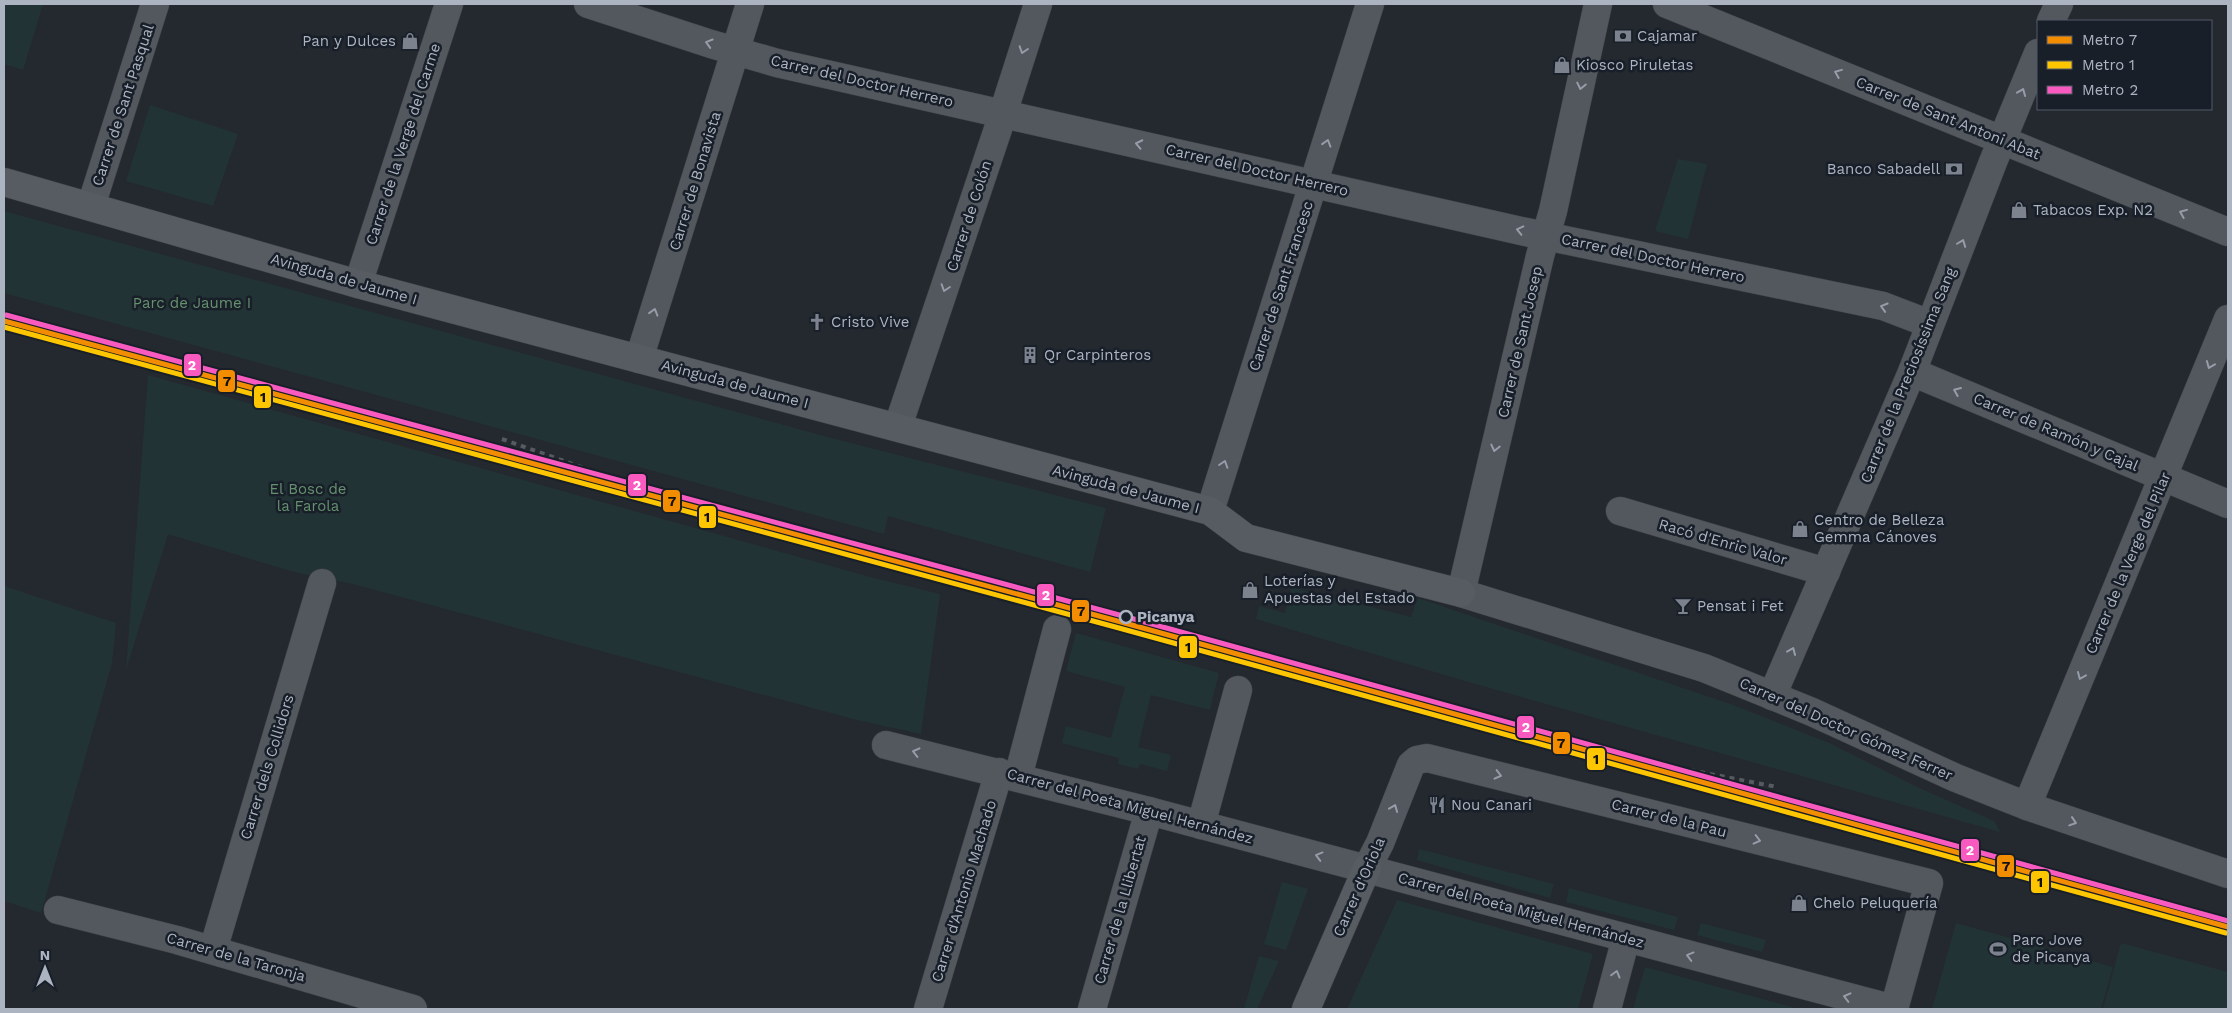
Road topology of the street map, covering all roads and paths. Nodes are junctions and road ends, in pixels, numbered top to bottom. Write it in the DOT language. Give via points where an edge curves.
graph roads {
  1 [pos="155,4"];
  2 [pos="449,4"];
  3 [pos="588,4"];
  4 [pos="750,4"];
  5 [pos="1038,4"];
  6 [pos="1370,4"];
  7 [pos="1598,4"];
  8 [pos="1667,4"];
  9 [pos="2059,4"];
  10 [pos="2051,20"];
  11 [pos="736,50"];
  12 [pos="2037,55"];
  13 [pos="1003,114"];
  14 [pos="2002,140"];
  15 [pos="4,182"];
  16 [pos="1315,182"];
  17 [pos="91,206"];
  18 [pos="2228,232"];
  19 [pos="1546,236"];
  20 [pos="358,284"];
  21 [pos="2228,319"];
  22 [pos="1930,324"];
  23 [pos="640,359"];
  24 [pos="1912,372"];
  25 [pos="898,426"];
  26 [pos="2164,477"];
  27 [pos="2228,504"];
  28 [pos="1210,511"];
  29 [pos="1620,511"];
  30 [pos="1826,572"];
  31 [pos="322,583"];
  32 [pos="1461,592"];
  33 [pos="1057,629"];
  34 [pos="1238,690"];
  35 [pos="1772,696"];
  36 [pos="886,745"];
  37 [pos="1411,765"];
  38 [pos="1008,775"];
  39 [pos="2027,806"];
  40 [pos="1149,811"];
  41 [pos="1201,825"];
  42 [pos="1366,868"];
  43 [pos="2228,874"];
  44 [pos="58,910"];
  45 [pos="1626,938"];
  46 [pos="213,950"];
  47 [pos="414,1009"];
  48 [pos="928,1009"];
  49 [pos="1092,1009"];
  50 [pos="1306,1009"];
  51 [pos="1607,1009"];
  52 [pos="1894,1009"];
  1 -- 17 [label="street, Carrer de Sant Pasqual"];
  2 -- 20 [label="street, Carrer de la Verge del Carme"];
  11 -- 3 [label="street, Carrer del Doctor Herrero, one-way"];
  4 -- 11 [label="street, Carrer de Bonavista"];
  5 -- 13 [label="street, Carrer de Colón, one-way"];
  16 -- 6 [label="street, Carrer de Sant Francesc, one-way"];
  7 -- 19 [label="street, Carrer de Sant Josep, one-way"];
  14 -- 8 [label="street, Carrer de Sant Antoni Abat, one-way"];
  9 -- 10 [label="street"];
  11 -- 13 [label="street, Carrer del Doctor Herrero" via="777,63"];
  23 -- 11 [label="street, Carrer de Bonavista, one-way"];
  14 -- 12 [label="street, Carrer de la Preciosíssima Sang, one-way"];
  16 -- 13 [label="street, Carrer del Doctor Herrero, one-way"];
  13 -- 25 [label="street, Carrer de Colón, one-way"];
  18 -- 14 [label="street, Carrer de Sant Antoni Abat, one-way"];
  22 -- 14 [label="street, Carrer de la Preciosíssima Sang, one-way"];
  15 -- 17 [label="street, Avinguda de Jaume I"];
  19 -- 16 [label="street, Carrer del Doctor Herrero, one-way"];
  28 -- 16 [label="street, Carrer de Sant Francesc, one-way"];
  17 -- 20 [label="street, Avinguda de Jaume I"];
  22 -- 19 [label="street, Carrer del Doctor Herrero, one-way" via="1883,306"];
  19 -- 32 [label="street, Carrer de Sant Josep, one-way"];
  20 -- 23 [label="street, Avinguda de Jaume I"];
  21 -- 26 [label="street, Carrer de la Verge del Pilar, one-way"];
  22 -- 24 [label="street, Carrer de la Preciosíssima Sang"];
  23 -- 25 [label="street, Avinguda de Jaume I"];
  26 -- 24 [label="street, Carrer de Ramón y Cajal, one-way"];
  24 -- 30 [label="street, Carrer de la Preciosíssima Sang"];
  25 -- 28 [label="street, Avinguda de Jaume I"];
  26 -- 27 [label="street, Carrer de Ramón y Cajal"];
  26 -- 39 [label="street, Carrer de la Verge del Pilar, one-way"];
  28 -- 32 [label="street, Avinguda de Jaume I" via="1246,538"];
  29 -- 30 [label="street, Racó d'Enric Valor"];
  35 -- 30 [label="street, Carrer de la Preciosíssima Sang, one-way"];
  31 -- 46 [label="street, Carrer dels Collidors"];
  32 -- 35 [label="street, Carrer del Doctor Gómez Ferrer" via="1704,668"];
  33 -- 38 [label="street, Carrer d'Antonio Machado"];
  34 -- 41 [label="street"];
  35 -- 39 [label="street, Carrer del Doctor Gómez Ferrer"];
  38 -- 36 [label="street, Carrer del Poeta Miguel Hernández, one-way"];
  42 -- 37 [label="street, Carrer d'Oriola, one-way" via="1380,843"];
  37 -- 52 [label="street, Carrer de la Pau, one-way" via="1427,758 1451,763 1929,883"];
  38 -- 40 [label="street, Carrer del Poeta Miguel Hernández"];
  38 -- 48 [label="street, Carrer d'Antonio Machado"];
  39 -- 43 [label="street, Carrer del Doctor Gómez Ferrer, one-way"];
  40 -- 41 [label="street, Carrer del Poeta Miguel Hernández"];
  40 -- 49 [label="street, Carrer de la Llibertat"];
  42 -- 41 [label="street, Carrer del Poeta Miguel Hernández, one-way"];
  42 -- 45 [label="street, Carrer del Poeta Miguel Hernández"];
  42 -- 50 [label="street, Carrer d'Oriola"];
  44 -- 46 [label="street, Carrer de la Taronja"];
  51 -- 45 [label="street, one-way"];
  52 -- 45 [label="street, Carrer del Poeta Miguel Hernández, one-way"];
  46 -- 47 [label="street, Carrer de la Taronja"];
}
